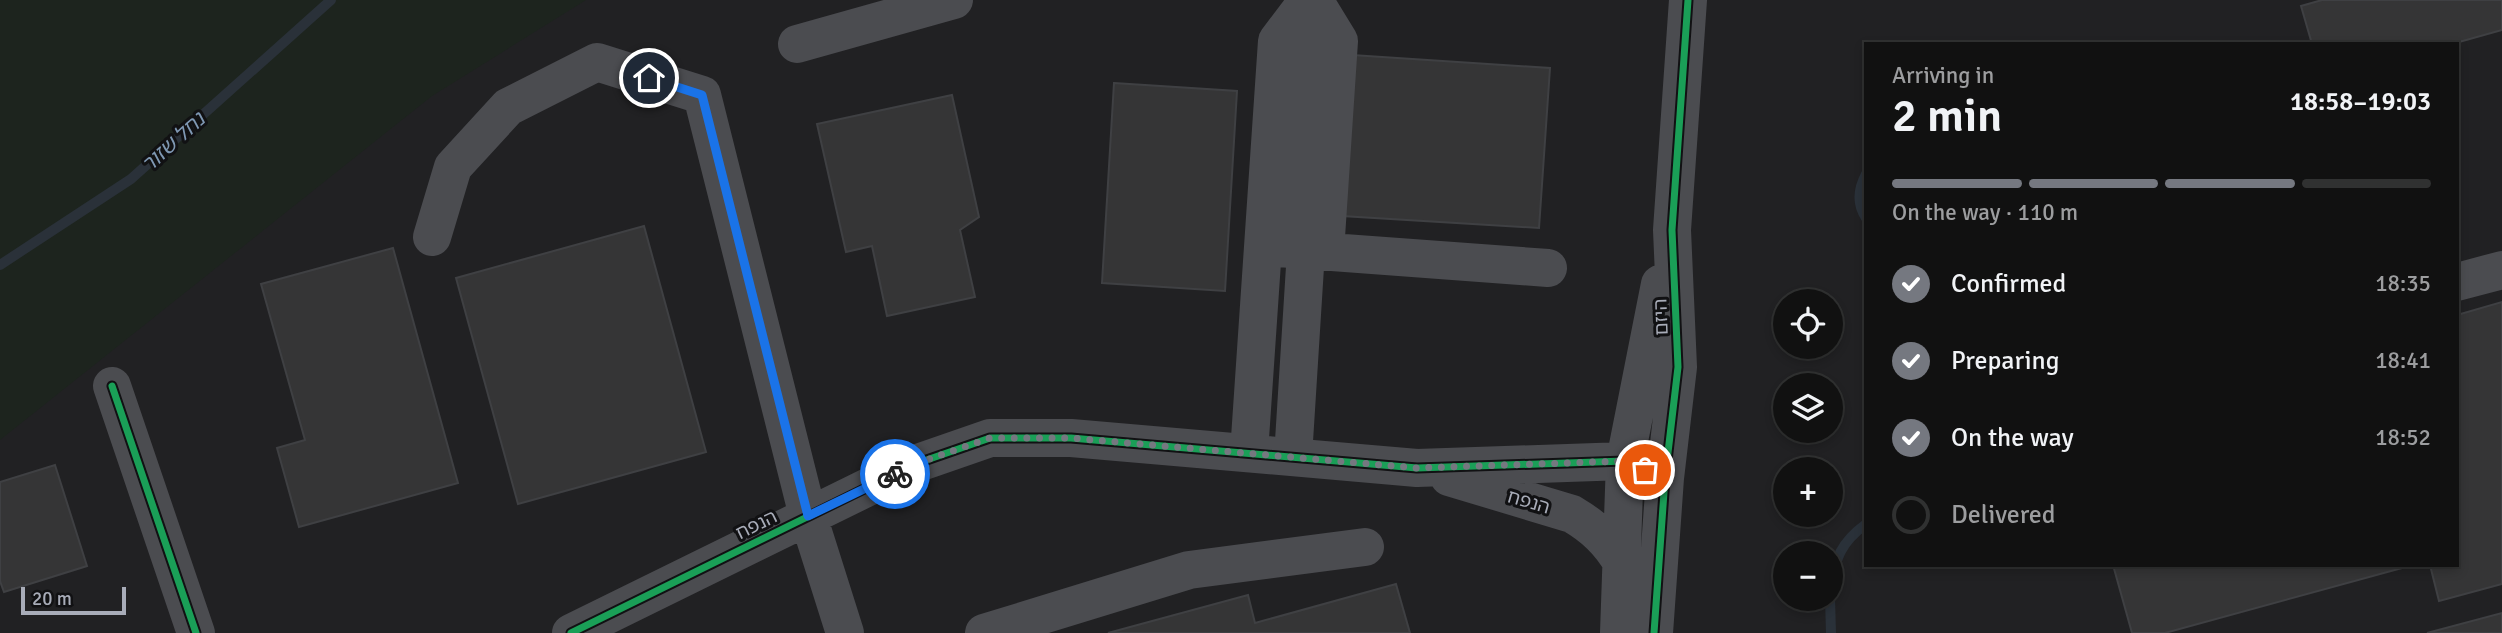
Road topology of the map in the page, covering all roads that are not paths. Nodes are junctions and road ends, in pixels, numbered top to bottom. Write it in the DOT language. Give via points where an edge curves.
graph roads {
  1 [pos="954,0"];
  2 [pos="1311,0"];
  3 [pos="1688,0"];
  4 [pos="797,44"];
  5 [pos="1672,230"];
  6 [pos="432,237"];
  7 [pos="1297,250"];
  8 [pos="1548,268"];
  9 [pos="2502,270"];
  10 [pos="2459,281"];
  11 [pos="112,386"];
  12 [pos="1249,453"];
  13 [pos="1293,457"];
  14 [pos="1626,461"];
  15 [pos="1417,468"];
  16 [pos="1665,478"];
  17 [pos="808,516"];
  18 [pos="1365,547"];
  19 [pos="1622,563"];
  20 [pos="195,633"];
  21 [pos="571,633"];
  22 [pos="845,633"];
  23 [pos="984,633"];
  24 [pos="1619,633"];
  25 [pos="1654,633"];
  1 -- 4 [label="street"];
  2 -- 7 [label="street" via="1339,41"];
  2 -- 7 [label="street" via="1277,41"];
  3 -- 5 [label="street, היזם"];
  5 -- 14 [label="street, היזם"];
  5 -- 16 [label="street, היזם" via="1678,367"];
  6 -- 17 [label="street" via="453,167 508,107 597,62 702,95"];
  7 -- 8 [label="street"];
  7 -- 12 [label="street"];
  7 -- 13 [label="street"];
  9 -- 10 [label="street"];
  11 -- 20 [label="street"];
  12 -- 13 [label="street, הנפח"];
  12 -- 17 [label="street, הנפח" via="1071,438 990,438 915,464"];
  13 -- 15 [label="street, הנפח"];
  14 -- 15 [label="street, הנפח"];
  14 -- 16 [label="street, הנפח"];
  14 -- 19 [label="street, היזם"];
  15 -- 19 [label="street, הנפח" via="1572,514 1609,542"];
  16 -- 25 [label="street, היזם"];
  17 -- 21 [label="street, הנפח"];
  17 -- 22 [label="street"];
  18 -- 23 [label="street" via="1189,570"];
  19 -- 24 [label="street, היזם"];
}
